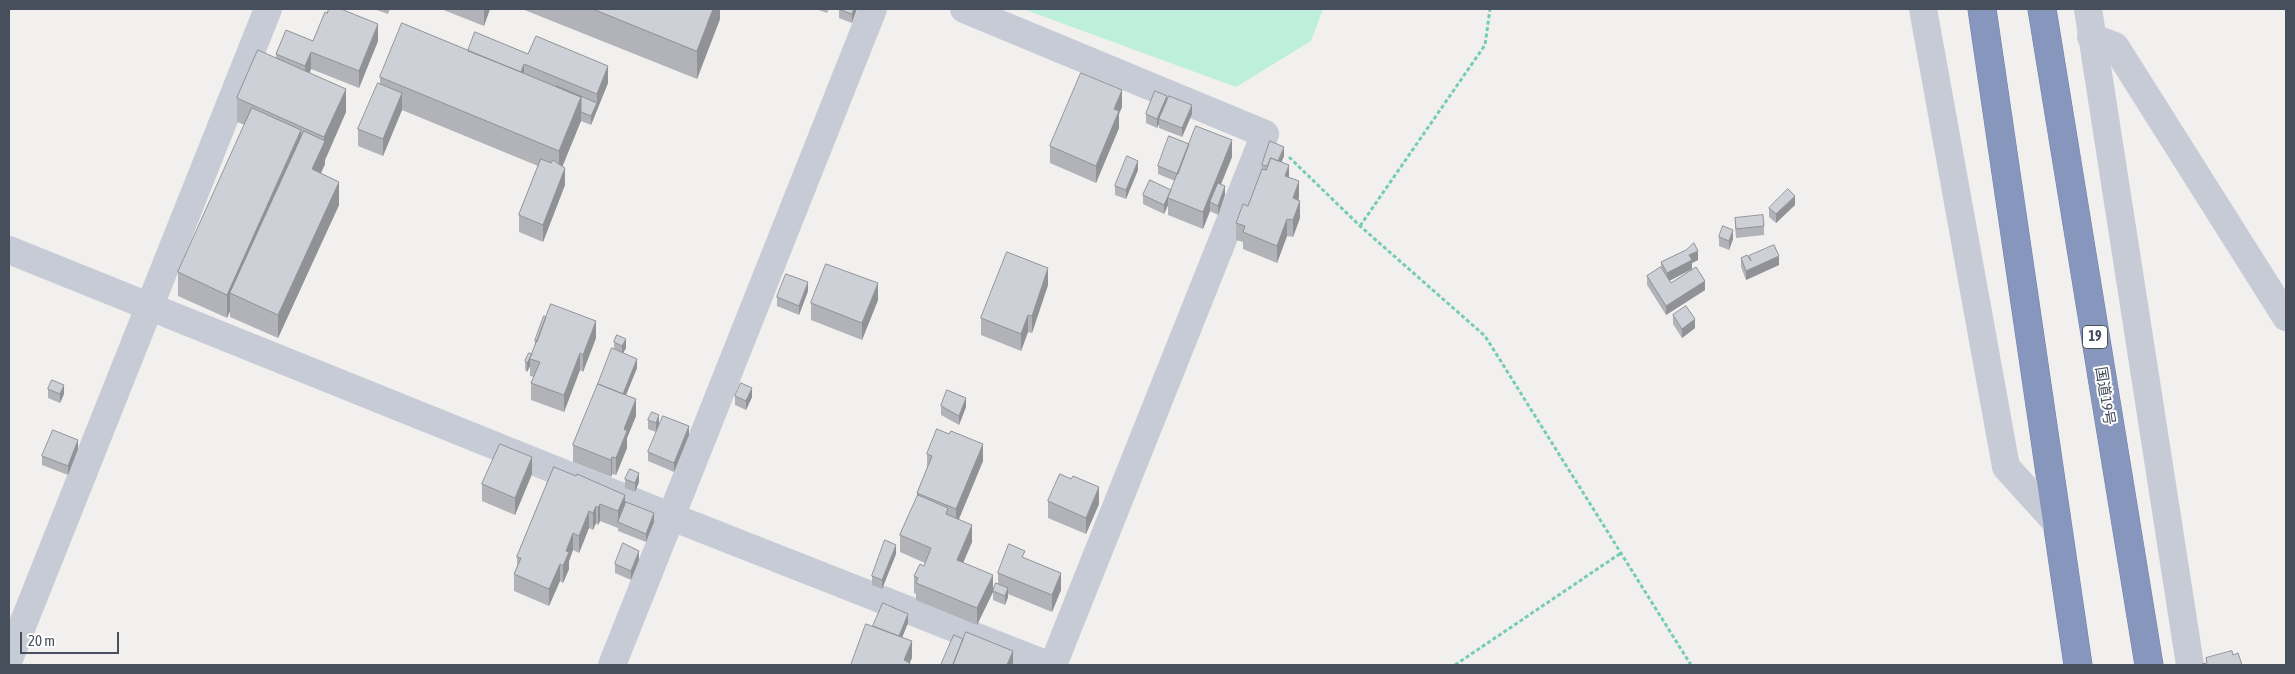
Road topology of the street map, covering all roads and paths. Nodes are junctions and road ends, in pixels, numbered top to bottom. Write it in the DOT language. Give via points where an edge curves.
graph roads {
  1 [pos="268,9"];
  2 [pos="873,9"];
  3 [pos="964,9"];
  4 [pos="1490,9"];
  5 [pos="1924,9"];
  6 [pos="1982,9"];
  7 [pos="2042,9"];
  8 [pos="2088,9"];
  9 [pos="2091,37"];
  10 [pos="1265,134"];
  11 [pos="1360,226"];
  12 [pos="9,250"];
  13 [pos="150,306"];
  14 [pos="2286,317"];
  15 [pos="672,517"];
  16 [pos="2055,521"];
  17 [pos="1621,554"];
  18 [pos="9,659"];
  19 [pos="612,665"];
  20 [pos="1048,665"];
  21 [pos="1053,665"];
  22 [pos="1455,665"];
  23 [pos="1691,665"];
  24 [pos="2078,665"];
  25 [pos="2149,665"];
  26 [pos="2190,665"];
  1 -- 13 [label="street"];
  2 -- 15 [label="street"];
  3 -- 10 [label="street"];
  4 -- 11 [label="path" via="1485,45"];
  5 -- 16 [label="street" via="2006,467"];
  6 -- 16 [label="highway"];
  7 -- 25 [label="highway, 国道19号 / 19"];
  8 -- 9 [label="street"];
  9 -- 14 [label="street" via="2115,46"];
  9 -- 26 [label="street"];
  10 -- 11 [label="path"];
  10 -- 21 [label="street"];
  11 -- 17 [label="path" via="1485,336"];
  12 -- 13 [label="street"];
  13 -- 15 [label="street"];
  13 -- 18 [label="street"];
  15 -- 19 [label="street"];
  15 -- 20 [label="street"];
  16 -- 24 [label="highway"];
  17 -- 22 [label="path"];
  17 -- 23 [label="path"];
}
